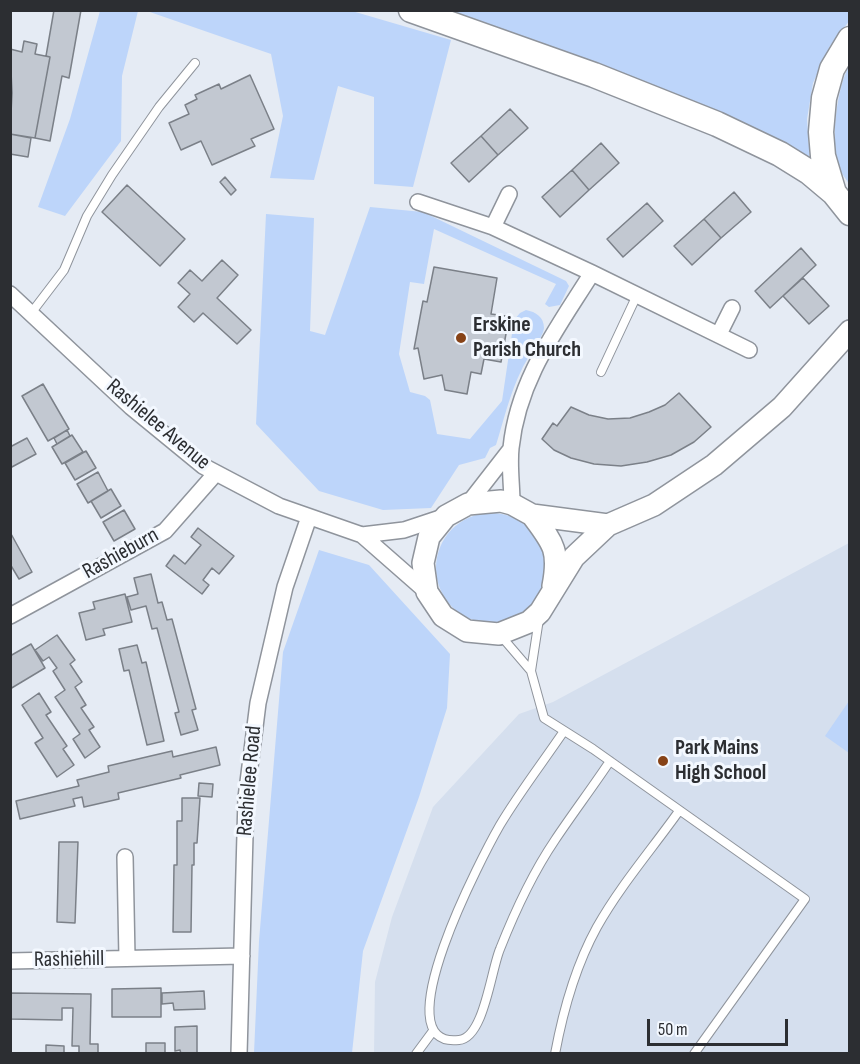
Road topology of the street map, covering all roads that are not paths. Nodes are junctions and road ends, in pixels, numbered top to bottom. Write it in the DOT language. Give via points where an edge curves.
graph roads {
  1 [pos="411,10"];
  2 [pos="849,39"];
  3 [pos="195,63"];
  4 [pos="834,193"];
  5 [pos="509,194"];
  6 [pos="418,202"];
  7 [pos="849,213"];
  8 [pos="493,227"];
  9 [pos="592,273"];
  10 [pos="10,294"];
  11 [pos="637,295"];
  12 [pos="732,308"];
  13 [pos="32,312"];
  14 [pos="847,329"];
  15 [pos="719,334"];
  16 [pos="749,350"];
  17 [pos="601,372"];
  18 [pos="510,450"];
  19 [pos="216,473"];
  20 [pos="468,504"];
  21 [pos="512,504"];
  22 [pos="532,515"];
  23 [pos="446,516"];
  24 [pos="309,517"];
  25 [pos="608,525"];
  26 [pos="362,535"];
  27 [pos="427,592"];
  28 [pos="552,592"];
  29 [pos="540,612"];
  30 [pos="10,615"];
  31 [pos="499,634"];
  32 [pos="531,671"];
  33 [pos="564,731"];
  34 [pos="610,761"];
  35 [pos="679,811"];
  36 [pos="125,857"];
  37 [pos="242,956"];
  38 [pos="127,958"];
  39 [pos="10,961"];
  40 [pos="433,1031"];
  41 [pos="239,1053"];
  42 [pos="416,1053"];
  43 [pos="555,1053"];
  44 [pos="694,1053"];
  1 -- 4 [label="main road" via="717,124 780,153"];
  2 -- 4 [label="main road" via="832,69 824,98 822,144"];
  3 -- 13 [label="lane" via="112,175 87,216 64,270"];
  4 -- 7 [label="main road"];
  5 -- 8 [label="street"];
  6 -- 8 [label="street"];
  8 -- 9 [label="street"];
  9 -- 11 [label="street"];
  9 -- 18 [label="street" via="534,366 519,406"];
  10 -- 13 [label="street, Rashielee Avenue"];
  11 -- 15 [label="street"];
  11 -- 17 [label="lane"];
  12 -- 15 [label="street"];
  13 -- 19 [label="street, Rashielee Avenue" via="131,407"];
  14 -- 25 [label="street" via="782,407 714,465 654,505"];
  15 -- 16 [label="street"];
  18 -- 20 [label="street"];
  18 -- 21 [label="street"];
  19 -- 24 [label="street, Rashielee Avenue"];
  19 -- 30 [label="street, Rashieburn" via="165,531"];
  20 -- 21 [label="street"];
  20 -- 23 [label="street"];
  21 -- 22 [label="street"];
  22 -- 25 [label="street"];
  22 -- 28 [label="street" via="553,543 557,565"];
  23 -- 26 [label="street, Rashielee Avenue" via="404,530"];
  23 -- 27 [label="street" via="429,537 423,563"];
  24 -- 26 [label="street, Rashielee Avenue"];
  24 -- 37 [label="street, Rashielee Road" via="285,587 258,703 246,798"];
  25 -- 28 [label="street" via="574,557"];
  26 -- 27 [label="street, Rashielee Avenue"];
  27 -- 31 [label="street" via="443,616 467,631"];
  28 -- 29 [label="street"];
  29 -- 31 [label="street" via="529,622"];
  29 -- 32 [label="lane"];
  31 -- 32 [label="lane"];
  32 -- 33 [label="lane" via="544,718"];
  33 -- 34 [label="lane"];
  33 -- 40 [label="lane" via="500,824 470,881 448,932 434,982 429,1012"];
  34 -- 35 [label="lane"];
  34 -- 40 [label="lane" via="554,840 522,896 498,952 473,1032 466,1040 457,1041"];
  35 -- 43 [label="lane" via="597,927 572,989"];
  35 -- 44 [label="lane" via="805,899"];
  36 -- 38 [label="street, Rashiehill"];
  37 -- 38 [label="street, Rashiehill"];
  37 -- 41 [label="street, Rashielee Road"];
  38 -- 39 [label="street, Rashiehill"];
  40 -- 42 [label="lane"];
}
